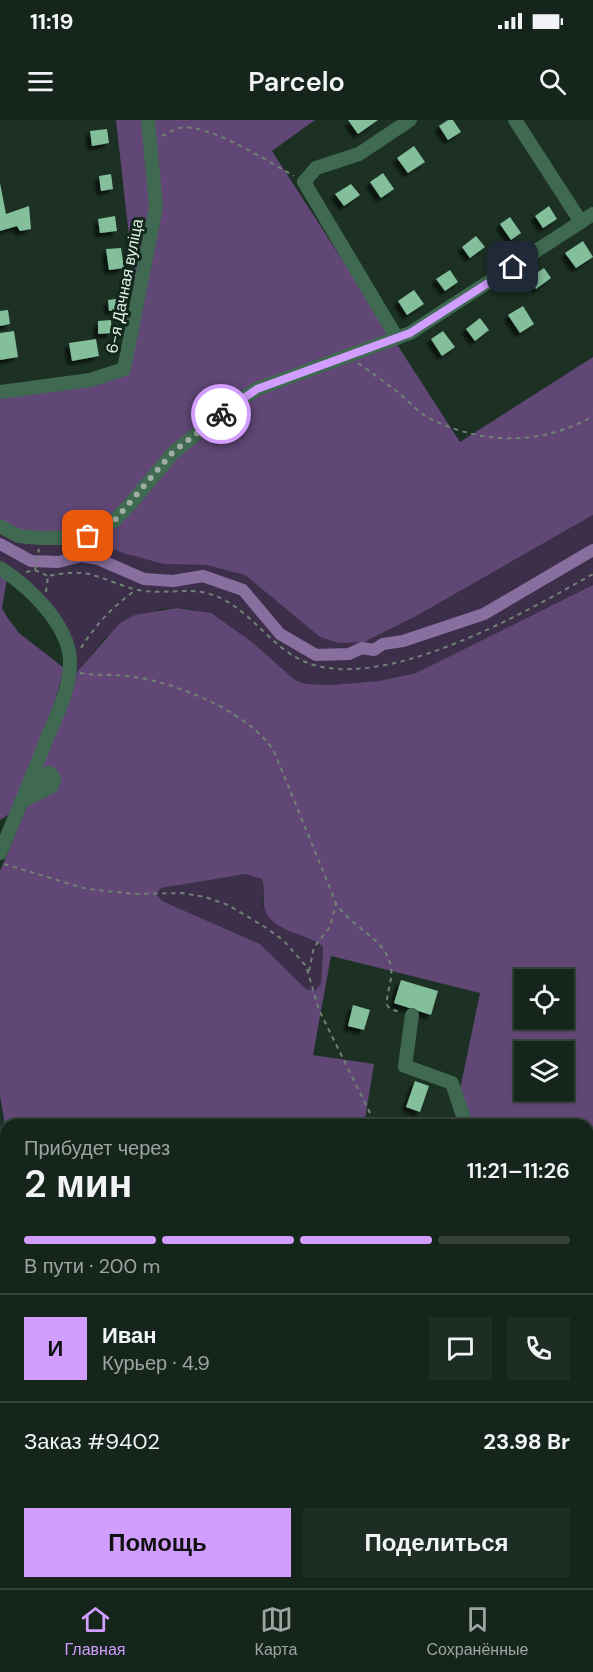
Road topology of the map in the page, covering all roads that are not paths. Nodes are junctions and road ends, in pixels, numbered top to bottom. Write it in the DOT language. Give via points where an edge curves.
graph roads {
  1 [pos="148,120"];
  2 [pos="410,120"];
  3 [pos="515,120"];
  4 [pos="593,214"];
  5 [pos="581,222"];
  6 [pos="403,336"];
  7 [pos="0,392"];
  8 [pos="0,526"];
  9 [pos="6,572"];
  10 [pos="2,845"];
  11 [pos="412,1016"];
  12 [pos="464,1119"];
  1 -- 7 [label="street, 6-я Дачная вуліца" via="156,207 124,369 90,380"];
  2 -- 6 [label="street" via="359,154 316,168 304,182"];
  3 -- 5 [label="street"];
  4 -- 5 [label="street"];
  5 -- 6 [label="street"];
  6 -- 8 [label="street" via="257,389 172,453 115,520 85,538 18,536"];
  9 -- 10 [label="street" via="44,605 67,647 69,670 60,707"];
  11 -- 12 [label="street" via="405,1066 452,1083"];
}
